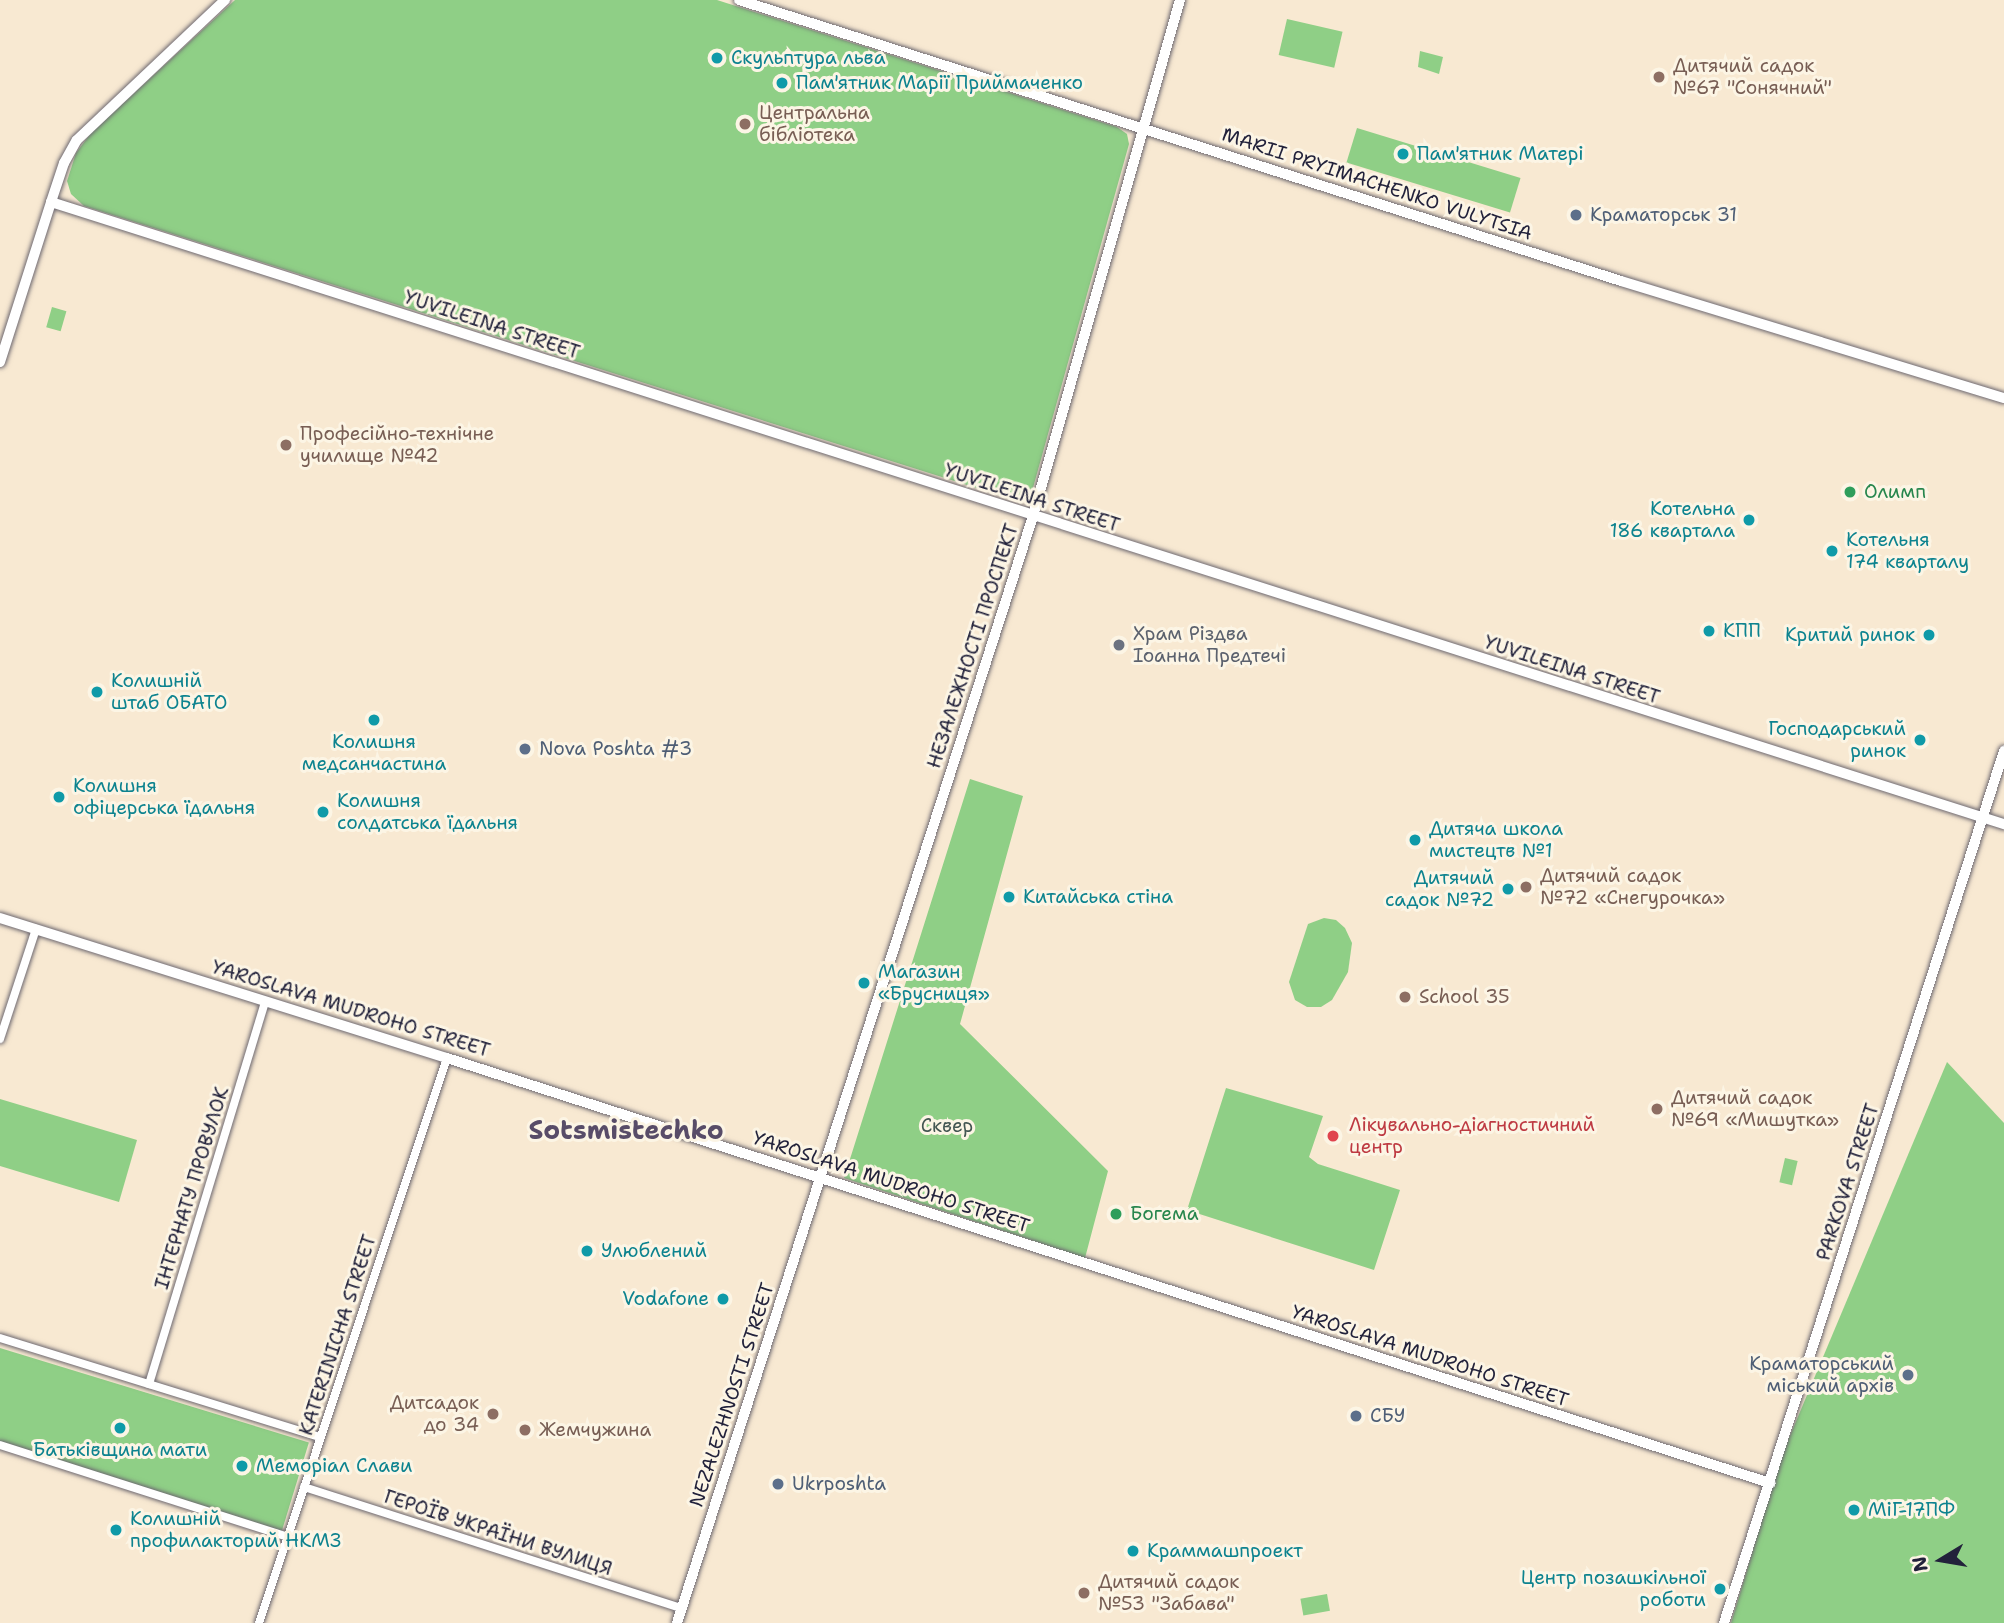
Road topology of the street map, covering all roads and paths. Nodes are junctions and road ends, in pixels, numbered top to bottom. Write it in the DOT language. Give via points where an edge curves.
graph roads {
  1 [pos="225,0"];
  2 [pos="739,0"];
  3 [pos="1180,0"];
  4 [pos="1142,127"];
  5 [pos="51,202"];
  6 [pos="0,362"];
  7 [pos="2004,398"];
  8 [pos="1033,516"];
  9 [pos="2004,751"];
  10 [pos="1982,818"];
  11 [pos="2004,824"];
  12 [pos="0,918"];
  13 [pos="36,929"];
  14 [pos="265,1001"];
  15 [pos="0,1039"];
  16 [pos="447,1058"];
  17 [pos="821,1178"];
  18 [pos="0,1338"];
  19 [pos="149,1384"];
  20 [pos="320,1437"];
  21 [pos="0,1445"];
  22 [pos="1770,1483"];
  23 [pos="304,1487"];
  24 [pos="288,1537"];
  25 [pos="682,1608"];
  26 [pos="259,1623"];
  27 [pos="677,1623"];
  28 [pos="1724,1623"];
  1 -- 5 [label="street" via="77,140"];
  2 -- 4 [label="street, MARII PRYIMACHENKO VULYTSIA"];
  3 -- 4 [label="street, НЕЗАЛЕЖНОСТІ ПРОСПЕКТ"];
  4 -- 7 [label="street, MARII PRYIMACHENKO VULYTSIA"];
  4 -- 8 [label="street, НЕЗАЛЕЖНОСТІ ПРОСПЕКТ"];
  5 -- 6 [label="street"];
  5 -- 8 [label="street, YUVILEINA STREET"];
  8 -- 10 [label="street, YUVILEINA STREET"];
  8 -- 17 [label="street, НЕЗАЛЕЖНОСТІ ПРОСПЕКТ"];
  9 -- 10 [label="street, PARKOVA STREET"];
  10 -- 11 [label="street, YUVILEINA STREET"];
  10 -- 22 [label="street, PARKOVA STREET"];
  12 -- 13 [label="street, YAROSLAVA MUDROHO STREET"];
  13 -- 14 [label="street, YAROSLAVA MUDROHO STREET"];
  13 -- 15 [label="street"];
  14 -- 16 [label="street, YAROSLAVA MUDROHO STREET"];
  14 -- 19 [label="street, ІНТЕРНАТУ ПРОВУЛОК"];
  16 -- 17 [label="street, YAROSLAVA MUDROHO STREET"];
  16 -- 20 [label="street, KATERINICHA STREET"];
  17 -- 22 [label="street, YAROSLAVA MUDROHO STREET"];
  17 -- 25 [label="street, NEZALEZHNOSTI STREET"];
  18 -- 19 [label="street"];
  19 -- 20 [label="street"];
  20 -- 23 [label="street, KATERINICHA STREET"];
  21 -- 24 [label="street"];
  22 -- 28 [label="street, PARKOVA STREET"];
  23 -- 24 [label="street, KATERINICHA STREET"];
  23 -- 25 [label="street, ГЕРОЇВ УКРАЇНИ ВУЛИЦЯ"];
  24 -- 26 [label="street, KATERINICHA STREET"];
  25 -- 27 [label="street, NEZALEZHNOSTI STREET"];
}
